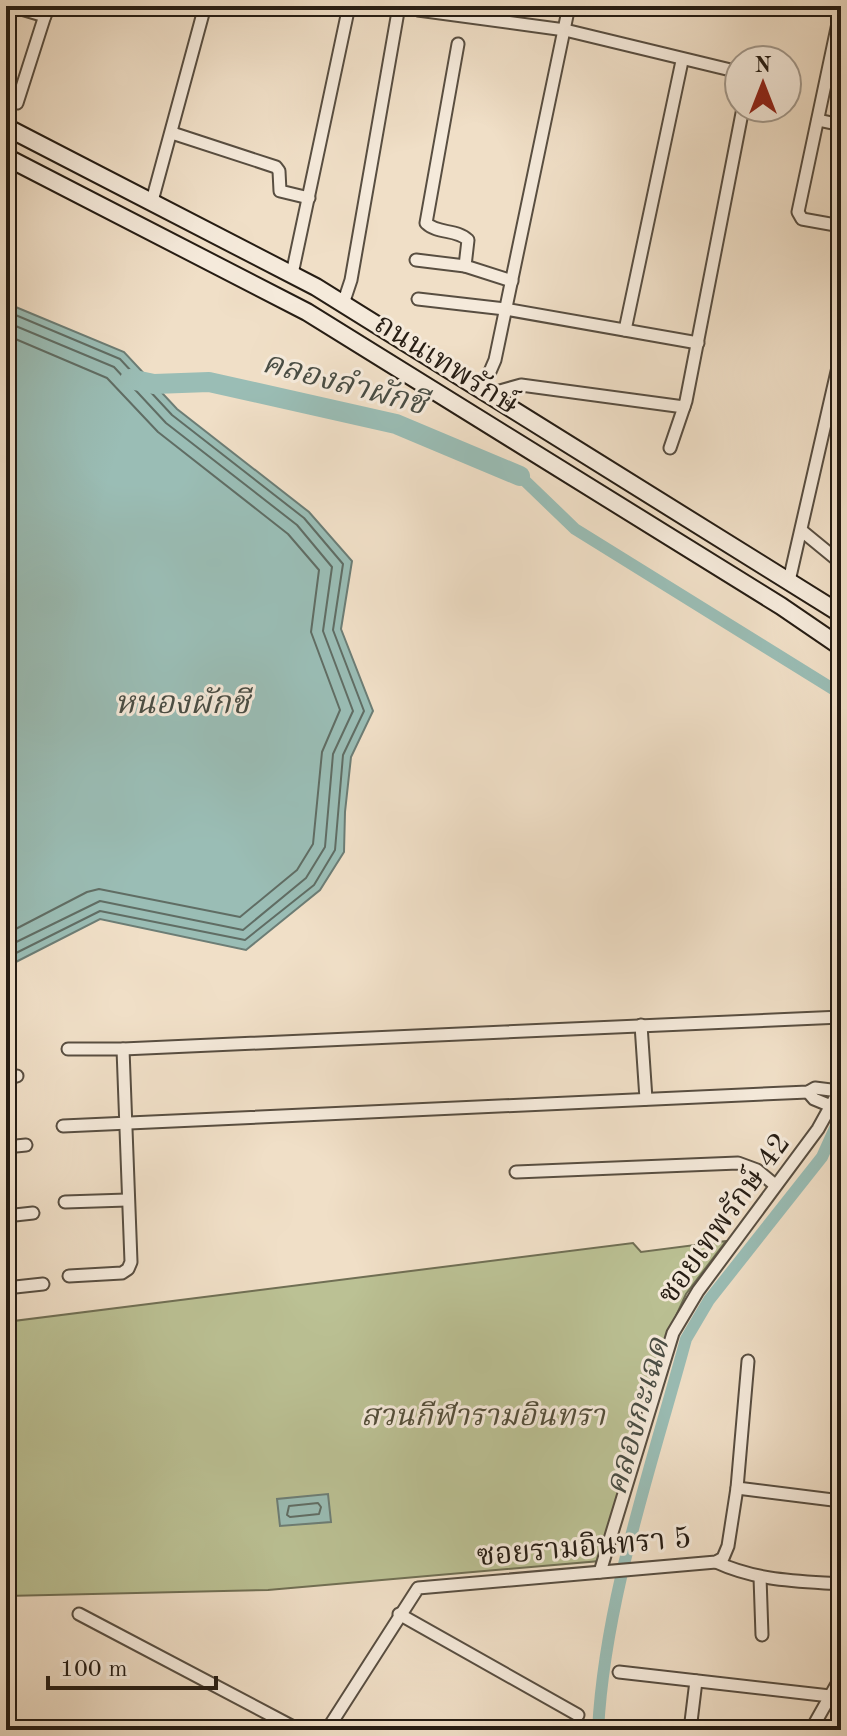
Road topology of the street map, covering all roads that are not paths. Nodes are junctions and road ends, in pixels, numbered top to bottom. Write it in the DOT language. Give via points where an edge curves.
graph roads {
  1 [pos="11,6"];
  2 [pos="205,6"];
  3 [pos="349,6"];
  4 [pos="399,6"];
  5 [pos="569,6"];
  6 [pos="841,9"];
  7 [pos="418,10"];
  8 [pos="46,11"];
  9 [pos="565,30"];
  10 [pos="458,44"];
  11 [pos="682,61"];
  12 [pos="723,69"];
  13 [pos="17,103"];
  14 [pos="818,120"];
  15 [pos="740,124"];
  16 [pos="841,125"];
  17 [pos="6,127"];
  18 [pos="172,133"];
  19 [pos="6,141"];
  20 [pos="39,142"];
  21 [pos="6,157"];
  22 [pos="30,169"];
  23 [pos="309,198"];
  24 [pos="152,201"];
  25 [pos="841,226"];
  26 [pos="416,260"];
  27 [pos="465,266"];
  28 [pos="292,274"];
  29 [pos="512,281"];
  30 [pos="418,299"];
  31 [pos="343,304"];
  32 [pos="505,309"];
  33 [pos="625,330"];
  34 [pos="698,343"];
  35 [pos="841,354"];
  36 [pos="486,392"];
  37 [pos="684,407"];
  38 [pos="670,448"];
  39 [pos="802,531"];
  40 [pos="841,563"];
  41 [pos="789,581"];
  42 [pos="841,614"];
  43 [pos="841,647"];
  44 [pos="841,1017"];
  45 [pos="641,1025"];
  46 [pos="68,1049"];
  47 [pos="123,1049"];
  48 [pos="840,1086"];
  49 [pos="808,1092"];
  50 [pos="646,1099"];
  51 [pos="831,1106"];
  52 [pos="125,1125"];
  53 [pos="63,1126"];
  54 [pos="26,1145"];
  55 [pos="6,1147"];
  56 [pos="516,1172"];
  57 [pos="775,1185"];
  58 [pos="127,1200"];
  59 [pos="65,1202"];
  60 [pos="33,1213"];
  61 [pos="6,1216"];
  62 [pos="69,1276"];
  63 [pos="43,1284"];
  64 [pos="6,1288"];
  65 [pos="748,1361"];
  66 [pos="737,1488"];
  67 [pos="841,1501"];
  68 [pos="716,1562"];
  69 [pos="600,1572"];
  70 [pos="760,1577"];
  71 [pos="841,1584"];
  72 [pos="79,1614"];
  73 [pos="399,1614"];
  74 [pos="762,1635"];
  75 [pos="619,1672"];
  76 [pos="841,1677"];
  77 [pos="696,1681"];
  78 [pos="830,1696"];
  79 [pos="578,1715"];
  80 [pos="299,1730"];
  81 [pos="327,1730"];
  82 [pos="690,1730"];
  83 [pos="811,1730"];
  1 -- 8 [label="street"];
  2 -- 18 [label="street"];
  3 -- 23 [label="street"];
  4 -- 31 [label="street"];
  5 -- 9 [label="street"];
  6 -- 14 [label="street"];
  7 -- 9 [label="street"];
  8 -- 13 [label="street"];
  9 -- 11 [label="street"];
  9 -- 29 [label="street"];
  10 -- 27 [label="street" via="426,223 468,240"];
  11 -- 12 [label="street"];
  11 -- 33 [label="street"];
  14 -- 16 [label="street"];
  14 -- 25 [label="street" via="798,216"];
  15 -- 34 [label="street"];
  17 -- 19 [label="main road"];
  17 -- 20 [label="main road, ถนนเทพรักษ์"];
  18 -- 23 [label="street" via="276,167 280,191"];
  18 -- 24 [label="street"];
  20 -- 22 [label="main road" via="26,147"];
  20 -- 24 [label="main road, ถนนเทพรักษ์"];
  21 -- 22 [label="main road, ถนนเทพรักษ์"];
  22 -- 43 [label="main road, ถนนเทพรักษ์" via="307,312"];
  23 -- 28 [label="street"];
  24 -- 28 [label="main road, ถนนเทพรักษ์"];
  26 -- 27 [label="street"];
  27 -- 29 [label="street"];
  28 -- 31 [label="main road, ถนนเทพรักษ์"];
  29 -- 32 [label="street"];
  30 -- 32 [label="street"];
  31 -- 36 [label="main road, ถนนเทพรักษ์"];
  32 -- 33 [label="street"];
  32 -- 36 [label="street"];
  33 -- 34 [label="street"];
  34 -- 37 [label="street"];
  35 -- 39 [label="street"];
  36 -- 37 [label="street" via="521,385"];
  36 -- 41 [label="main road, ถนนเทพรักษ์"];
  37 -- 38 [label="street"];
  39 -- 40 [label="street"];
  39 -- 41 [label="street"];
  41 -- 42 [label="main road, ถนนเทพรักษ์"];
  44 -- 45 [label="street"];
  45 -- 47 [label="street"];
  45 -- 50 [label="street"];
  46 -- 47 [label="street"];
  47 -- 52 [label="street"];
  48 -- 49 [label="street"];
  48 -- 51 [label="street, ซอยเทพรักษ์ 42"];
  49 -- 50 [label="street"];
  49 -- 51 [label="street"];
  50 -- 52 [label="street"];
  51 -- 57 [label="street, ซอยเทพรักษ์ 42"];
  52 -- 53 [label="street"];
  52 -- 58 [label="street"];
  54 -- 55 [label="street"];
  56 -- 57 [label="street" via="738,1163"];
  57 -- 69 [label="street, ซอยเทพรักษ์ 42" via="673,1333"];
  58 -- 59 [label="street"];
  58 -- 62 [label="street" via="128,1269"];
  60 -- 61 [label="street"];
  63 -- 64 [label="street"];
  65 -- 66 [label="street, ซอยรามอินทรา 5"];
  66 -- 67 [label="street"];
  66 -- 68 [label="street, ซอยรามอินทรา 5" via="728,1546"];
  68 -- 69 [label="street, ซอยรามอินทรา 5"];
  68 -- 70 [label="street"];
  69 -- 73 [label="street, ซอยรามอินทรา 5" via="430,1585 418,1588"];
  70 -- 71 [label="street"];
  70 -- 74 [label="street"];
  72 -- 80 [label="street"];
  73 -- 79 [label="street"];
  73 -- 81 [label="street, ซอยรามอินทรา 5"];
  75 -- 77 [label="street"];
  76 -- 78 [label="street"];
  77 -- 78 [label="street"];
  77 -- 82 [label="street"];
  78 -- 83 [label="street"];
}
